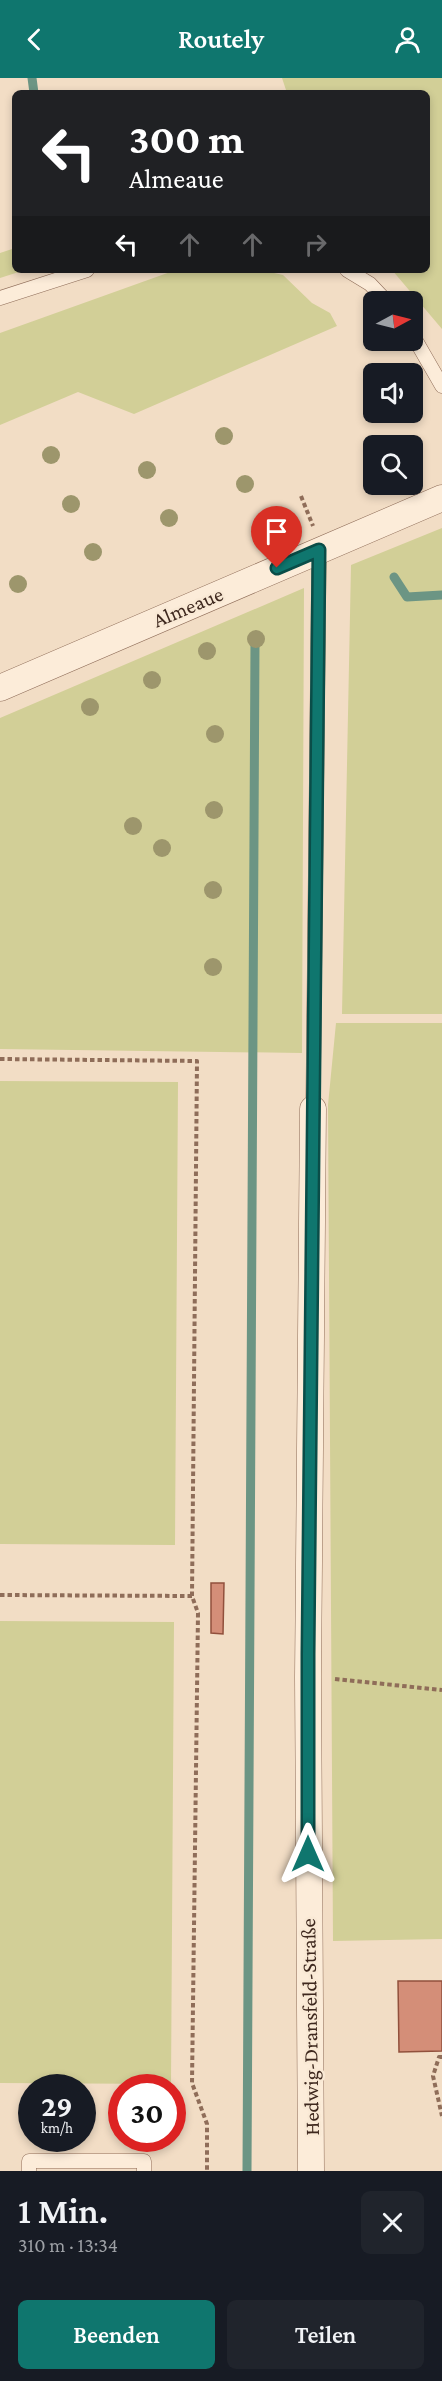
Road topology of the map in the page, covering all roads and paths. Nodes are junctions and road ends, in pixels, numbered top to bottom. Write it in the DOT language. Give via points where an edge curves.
graph roads {
  1 [pos="78,273"];
  2 [pos="352,273"];
  3 [pos="377,291"];
  4 [pos="0,298"];
  5 [pos="422,351"];
  6 [pos="442,386"];
  7 [pos="442,498"];
  8 [pos="319,550"];
  9 [pos="0,688"];
  10 [pos="0,1059"];
  11 [pos="313,1109"];
  12 [pos="0,1595"];
  13 [pos="192,1596"];
  14 [pos="360,1680"];
  15 [pos="442,1690"];
  16 [pos="442,2057"];
  17 [pos="442,2116"];
  18 [pos="29,2171"];
  19 [pos="144,2171"];
  20 [pos="207,2171"];
  21 [pos="311,2171"];
  1 -- 4 [label="lane"];
  2 -- 3 [label="lane"];
  5 -- 6 [label="lane"];
  7 -- 8 [label="street, Almeaue"];
  8 -- 9 [label="street, Almeaue"];
  8 -- 11 [label="lane, Hedwig-Dransfeld-Straße"];
  10 -- 13 [label="path" via="197,1061"];
  11 -- 21 [label="street, Hedwig-Dransfeld-Straße" via="308,1666"];
  12 -- 13 [label="path"];
  13 -- 20 [label="path" via="198,1613 192,2083 207,2124"];
  14 -- 15 [label="path"];
  16 -- 17 [label="path" via="433,2076"];
  18 -- 19 [label="lane" via="29,2161 144,2161"];
}
